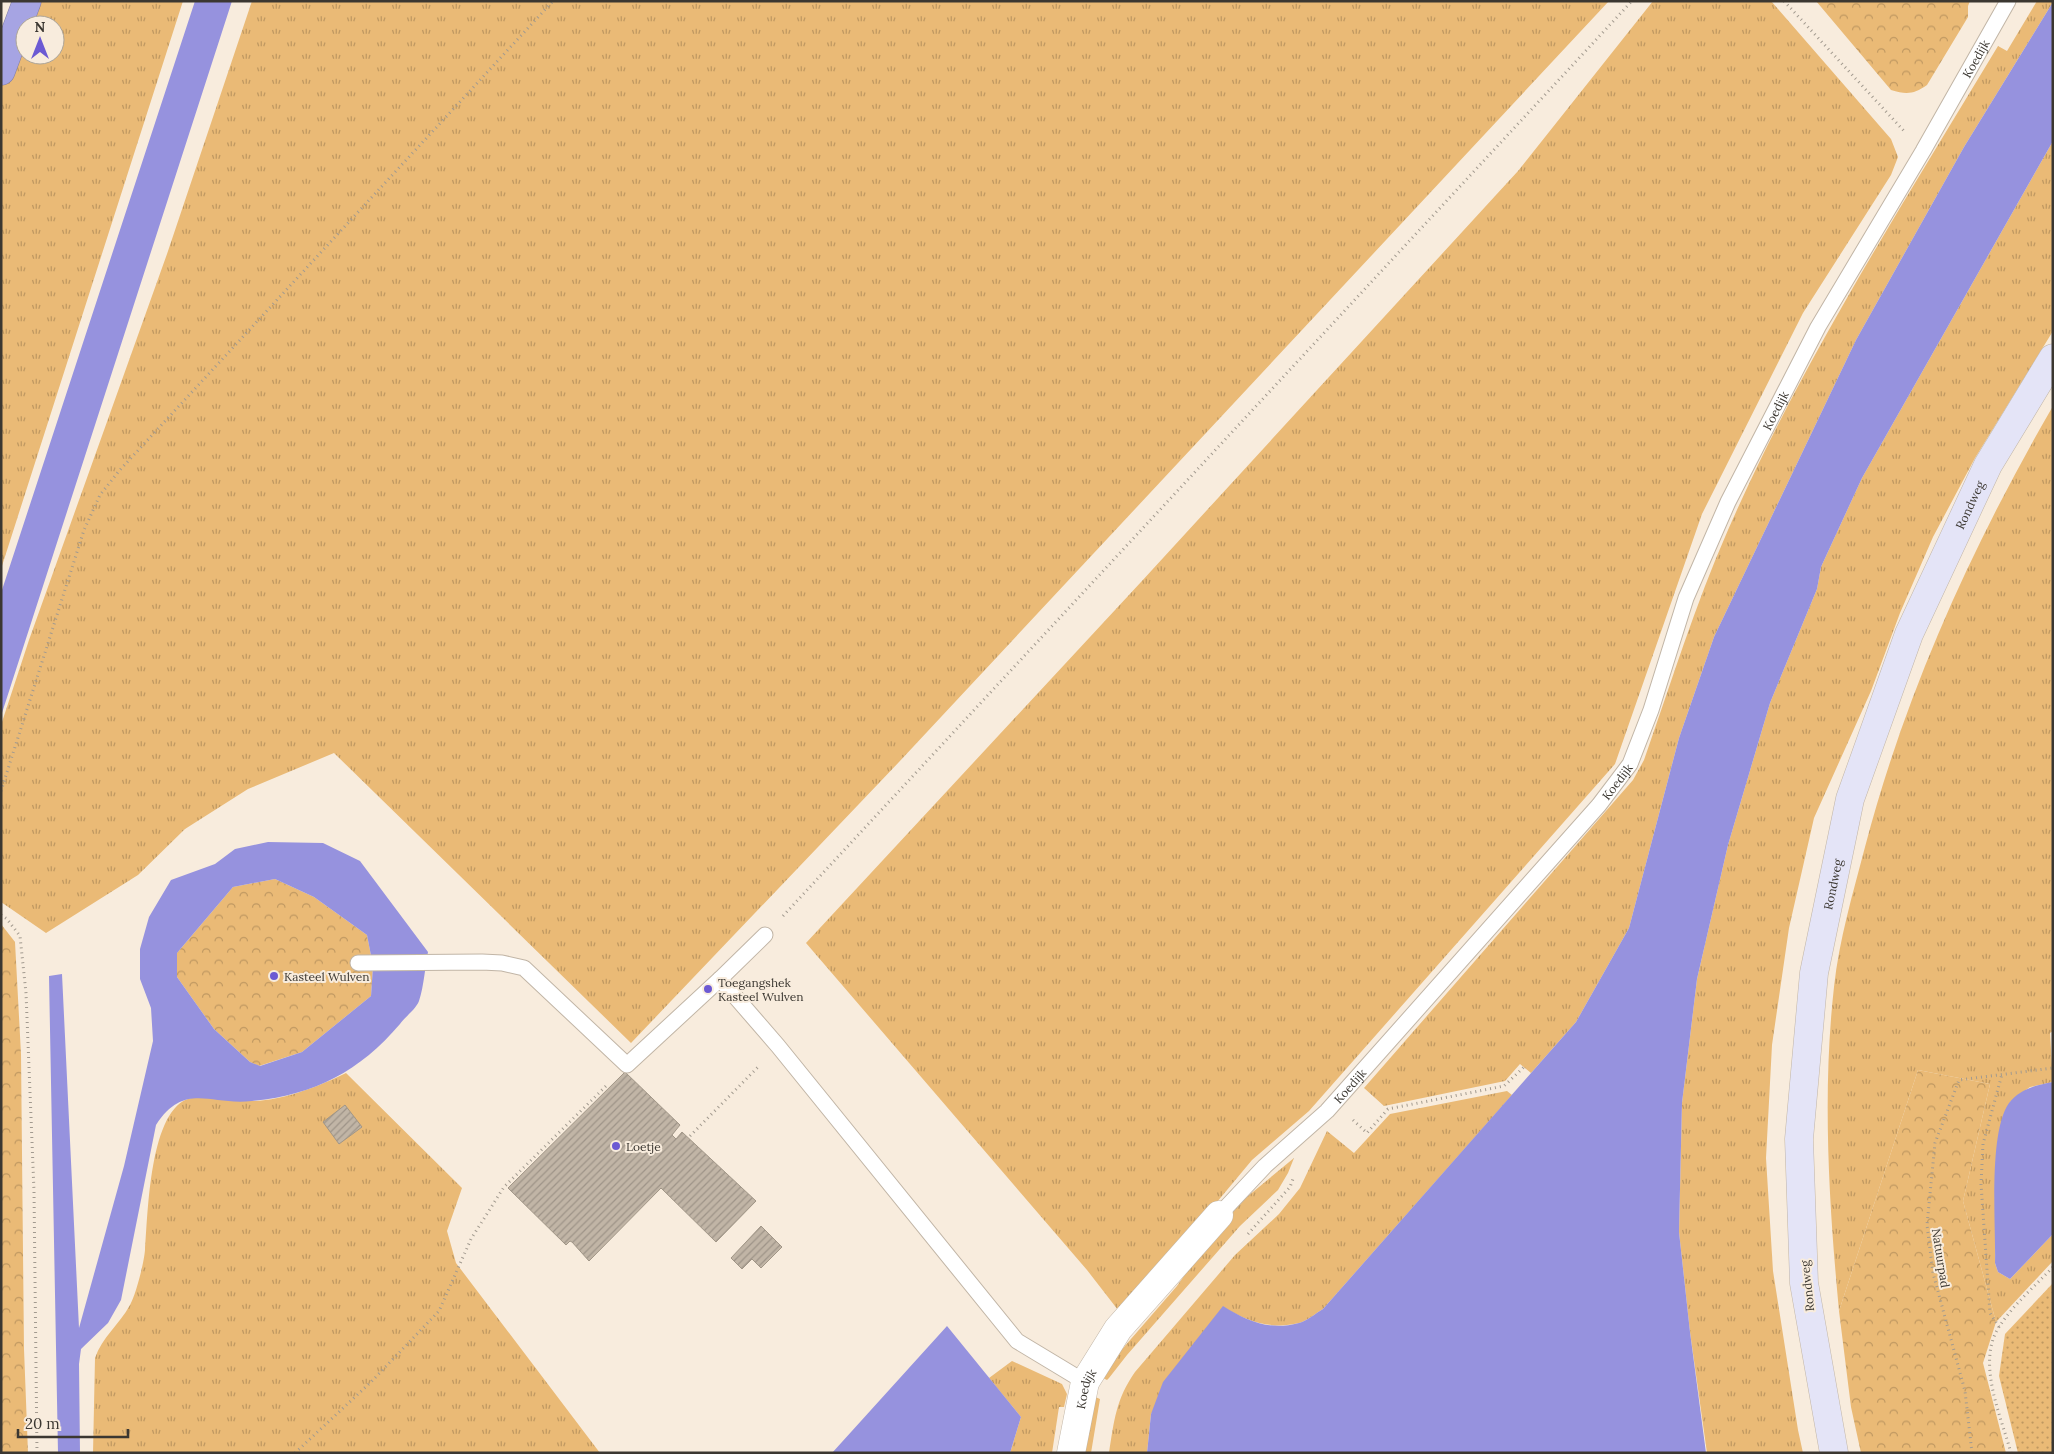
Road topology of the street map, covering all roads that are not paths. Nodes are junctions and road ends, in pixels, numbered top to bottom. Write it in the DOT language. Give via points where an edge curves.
graph roads {
  1 [pos="27,1"];
  2 [pos="2008,1"];
  3 [pos="1,71"];
  4 [pos="2053,358"];
  5 [pos="766,934"];
  6 [pos="358,963"];
  7 [pos="720,979"];
  8 [pos="1219,1215"];
  9 [pos="1085,1382"];
  10 [pos="1072,1453"];
  11 [pos="1834,1453"];
  1 -- 3 [label="highway"];
  2 -- 8 [label="lane, Koedijk" via="1818,327 1728,502 1686,598 1651,710 1630,764 1599,805 1334,1103 1265,1166"];
  4 -- 11 [label="main road, Rondweg" via="1988,465 1909,634 1850,799 1814,973 1799,1139 1804,1283"];
  5 -- 7 [label="lane"];
  6 -- 7 [label="lane" via="502,963 524,968 627,1065"];
  7 -- 9 [label="lane" via="1017,1341"];
  8 -- 9 [label="street, Koedijk" via="1118,1328"];
  9 -- 10 [label="street, Koedijk"];
}
